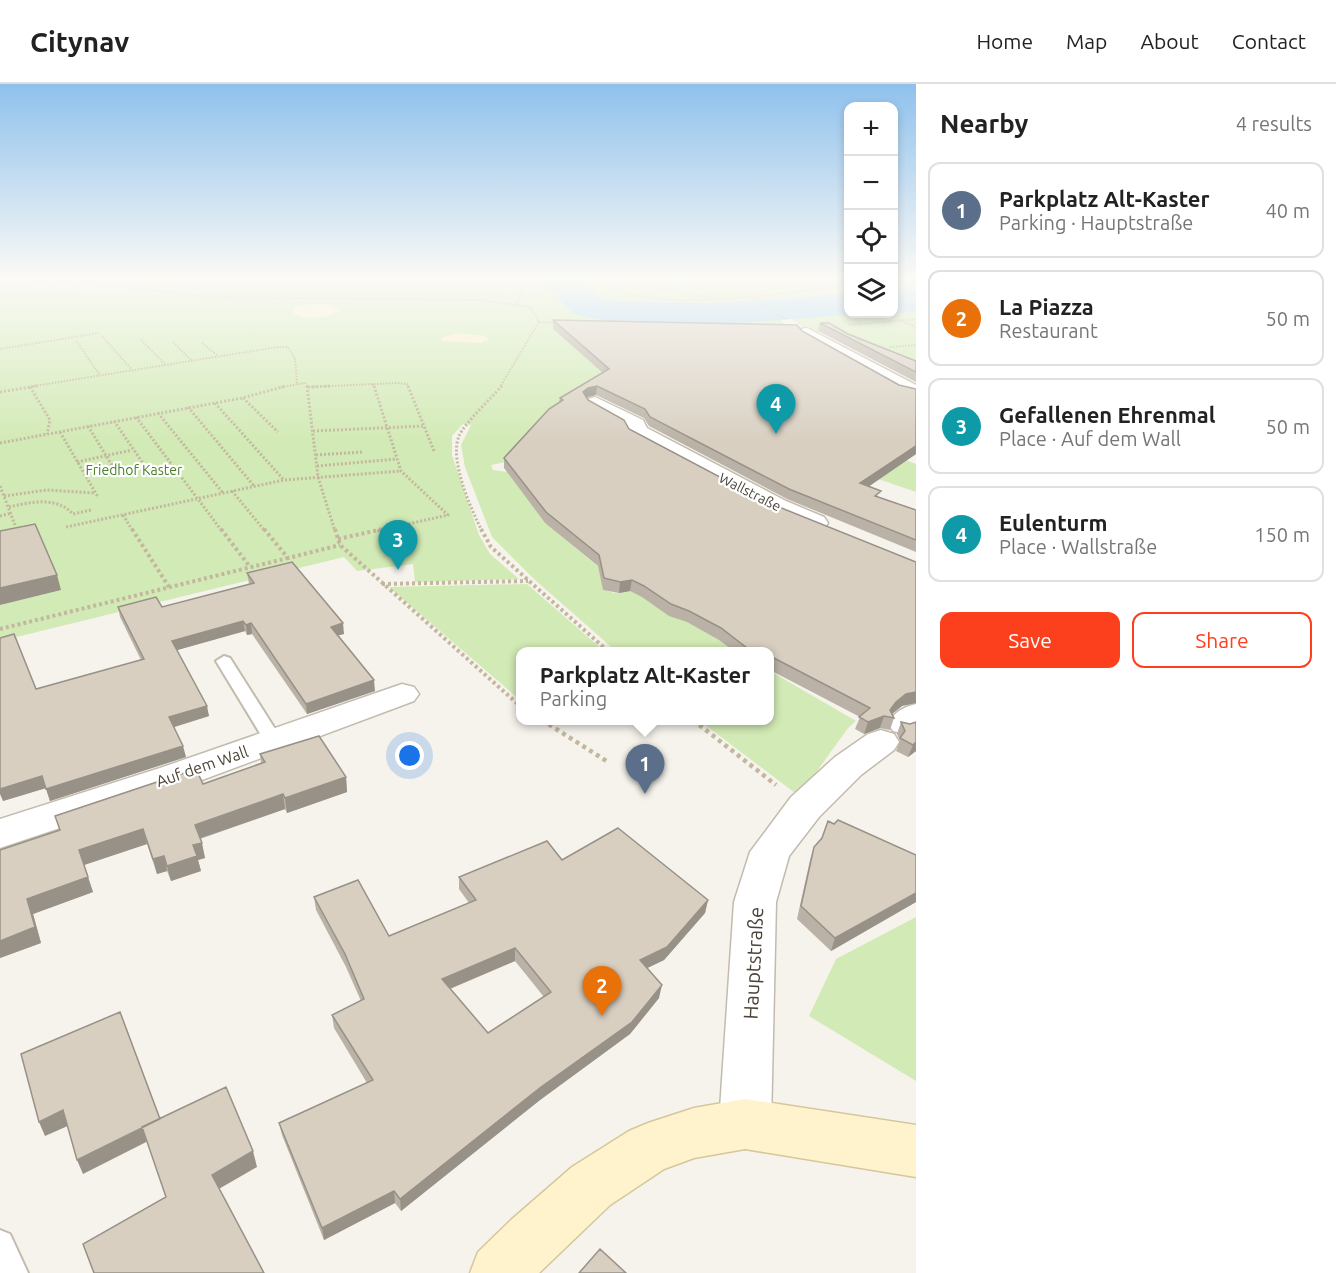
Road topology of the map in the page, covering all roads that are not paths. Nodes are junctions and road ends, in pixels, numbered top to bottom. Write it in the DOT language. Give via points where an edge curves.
graph roads {
  1 [pos="805,332"];
  2 [pos="916,391"];
  3 [pos="595,403"];
  4 [pos="835,532"];
  5 [pos="224,661"];
  6 [pos="402,694"];
  7 [pos="900,727"];
  8 [pos="273,741"];
  9 [pos="0,834"];
  10 [pos="745,1124"];
  11 [pos="916,1151"];
  12 [pos="0,1245"];
  13 [pos="14,1273"];
  14 [pos="499,1273"];
  1 -- 2 [label="street"];
  3 -- 4 [label="street, Wallstraße" via="635,425 637,432"];
  5 -- 8 [label="lane"];
  6 -- 8 [label="street, Auf dem Wall"];
  7 -- 10 [label="street, Hauptstraße" via="848,766 805,807 770,852 755,902"];
  8 -- 9 [label="street, Auf dem Wall"];
  10 -- 11 [label="street"];
  10 -- 14 [label="street" via="694,1133 648,1149 591,1186"];
  12 -- 13 [label="lane"];
}
